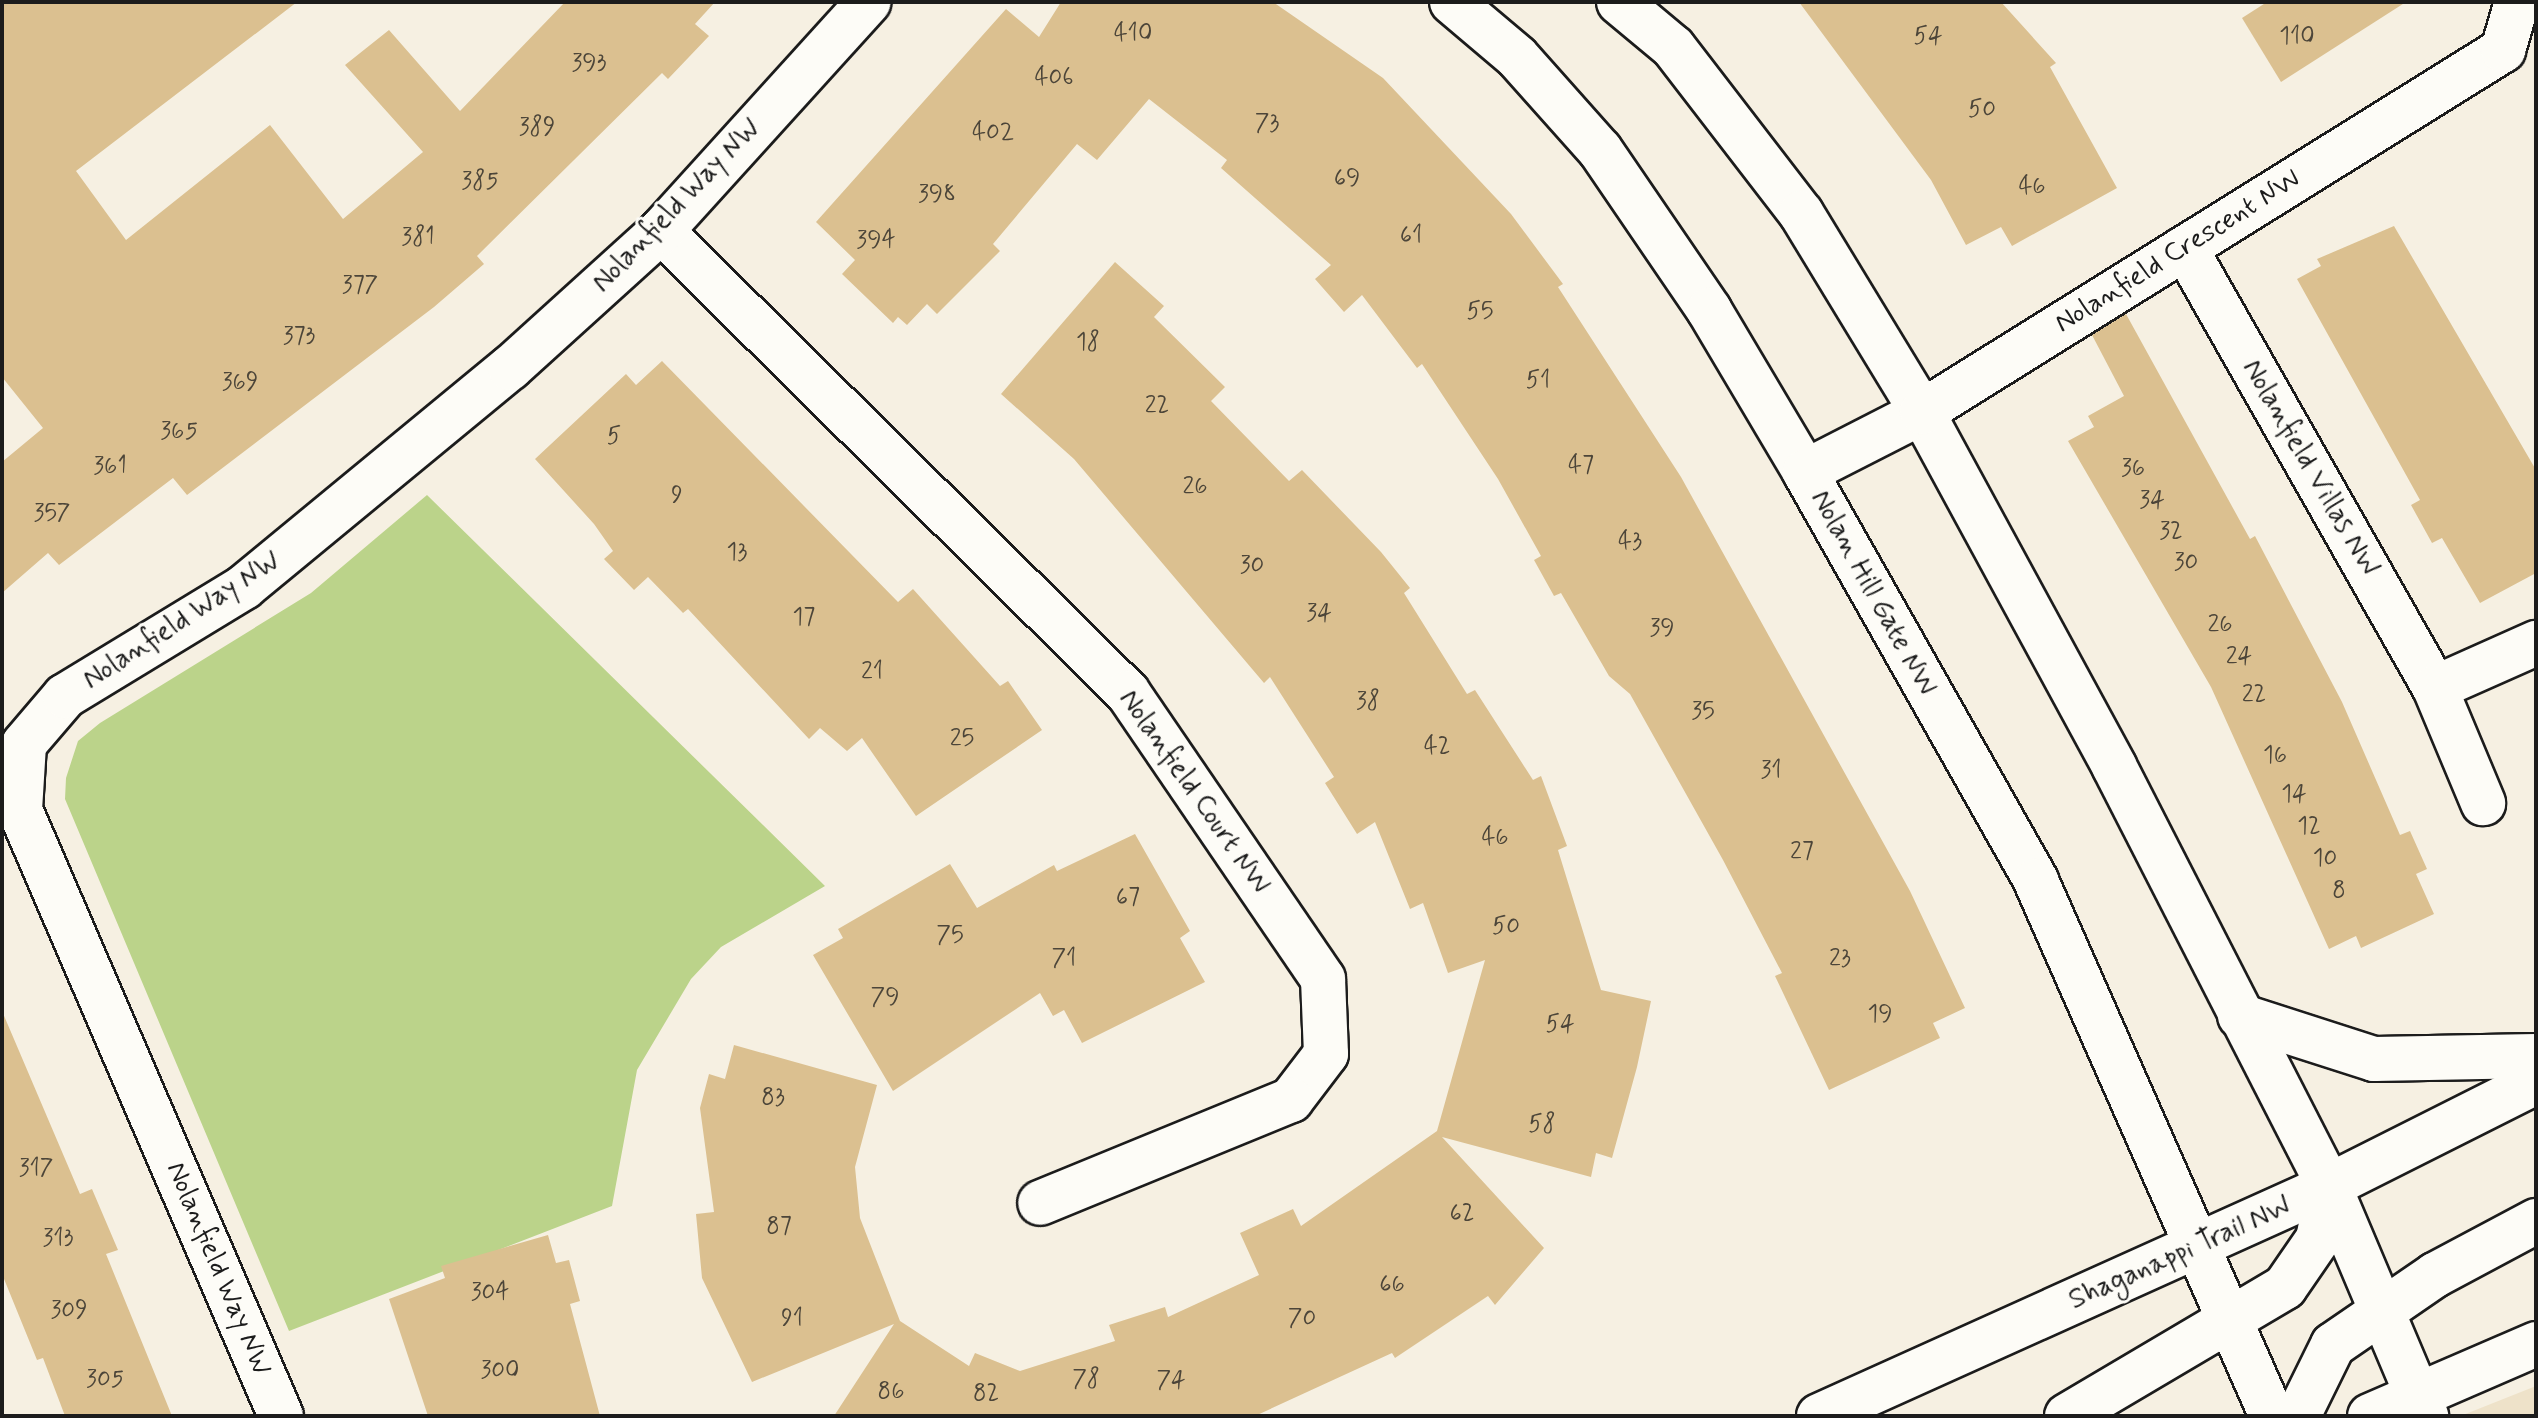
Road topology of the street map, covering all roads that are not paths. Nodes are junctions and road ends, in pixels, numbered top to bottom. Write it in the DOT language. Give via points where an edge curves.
graph roads {
  1 [pos="869,2"];
  2 [pos="1452,2"];
  3 [pos="1619,2"];
  4 [pos="2517,2"];
  5 [pos="661,231"];
  6 [pos="2185,248"];
  7 [pos="1922,412"];
  8 [pos="1805,472"];
  9 [pos="2536,643"];
  10 [pos="2435,688"];
  11 [pos="2483,803"];
  12 [pos="2240,1016"];
  13 [pos="2536,1056"];
  14 [pos="2536,1082"];
  15 [pos="2329,1186"];
  16 [pos="1040,1203"];
  17 [pos="2536,1221"];
  18 [pos="2201,1245"];
  19 [pos="2383,1308"];
  20 [pos="2234,1324"];
  21 [pos="2536,1344"];
  22 [pos="2422,1406"];
  23 [pos="281,1416"];
  24 [pos="1819,1416"];
  25 [pos="2067,1416"];
  26 [pos="2272,1416"];
  27 [pos="2298,1416"];
  28 [pos="2370,1416"];
  1 -- 5 [label="street, Nolanfield Way NW"];
  2 -- 8 [label="street, Nolan Hill Gate NW" via="1517,57 1600,150 1709,310"];
  3 -- 7 [label="street" via="1673,47 1801,213"];
  4 -- 6 [label="street, Nolanfield Crescent NW" via="2503,50"];
  5 -- 16 [label="street, Nolanfield Court NW" via="1128,693 1323,979 1326,1054 1291,1100"];
  5 -- 23 [label="street, Nolanfield Way NW" via="384,479 244,587 65,696 24,744 20,810"];
  6 -- 7 [label="street, Nolanfield Crescent NW"];
  6 -- 10 [label="street, Nolanfield Villas NW"];
  7 -- 8 [label="street, Nolanfield Crescent NW"];
  7 -- 12 [label="street"];
  8 -- 18 [label="street, Nolan Hill Gate NW" via="2036,881"];
  9 -- 10 [label="street"];
  10 -- 11 [label="street, Nolanfield Villas NW"];
  12 -- 13 [label="street" via="2374,1059"];
  12 -- 15 [label="street"];
  14 -- 15 [label="street, Shaganappi Trail NW"];
  15 -- 18 [label="street, Shaganappi Trail NW"];
  15 -- 19 [label="street"];
  15 -- 20 [label="street" via="2318,1239 2285,1287"];
  17 -- 19 [label="street"];
  18 -- 20 [label="street, Nolan Hill Gate NW"];
  18 -- 24 [label="street, Shaganappi Trail NW"];
  19 -- 22 [label="street"];
  19 -- 27 [label="street" via="2333,1345"];
  20 -- 25 [label="street"];
  20 -- 26 [label="street, Nolan Hill Gate NW"];
  21 -- 22 [label="street"];
  22 -- 28 [label="street"];
}
